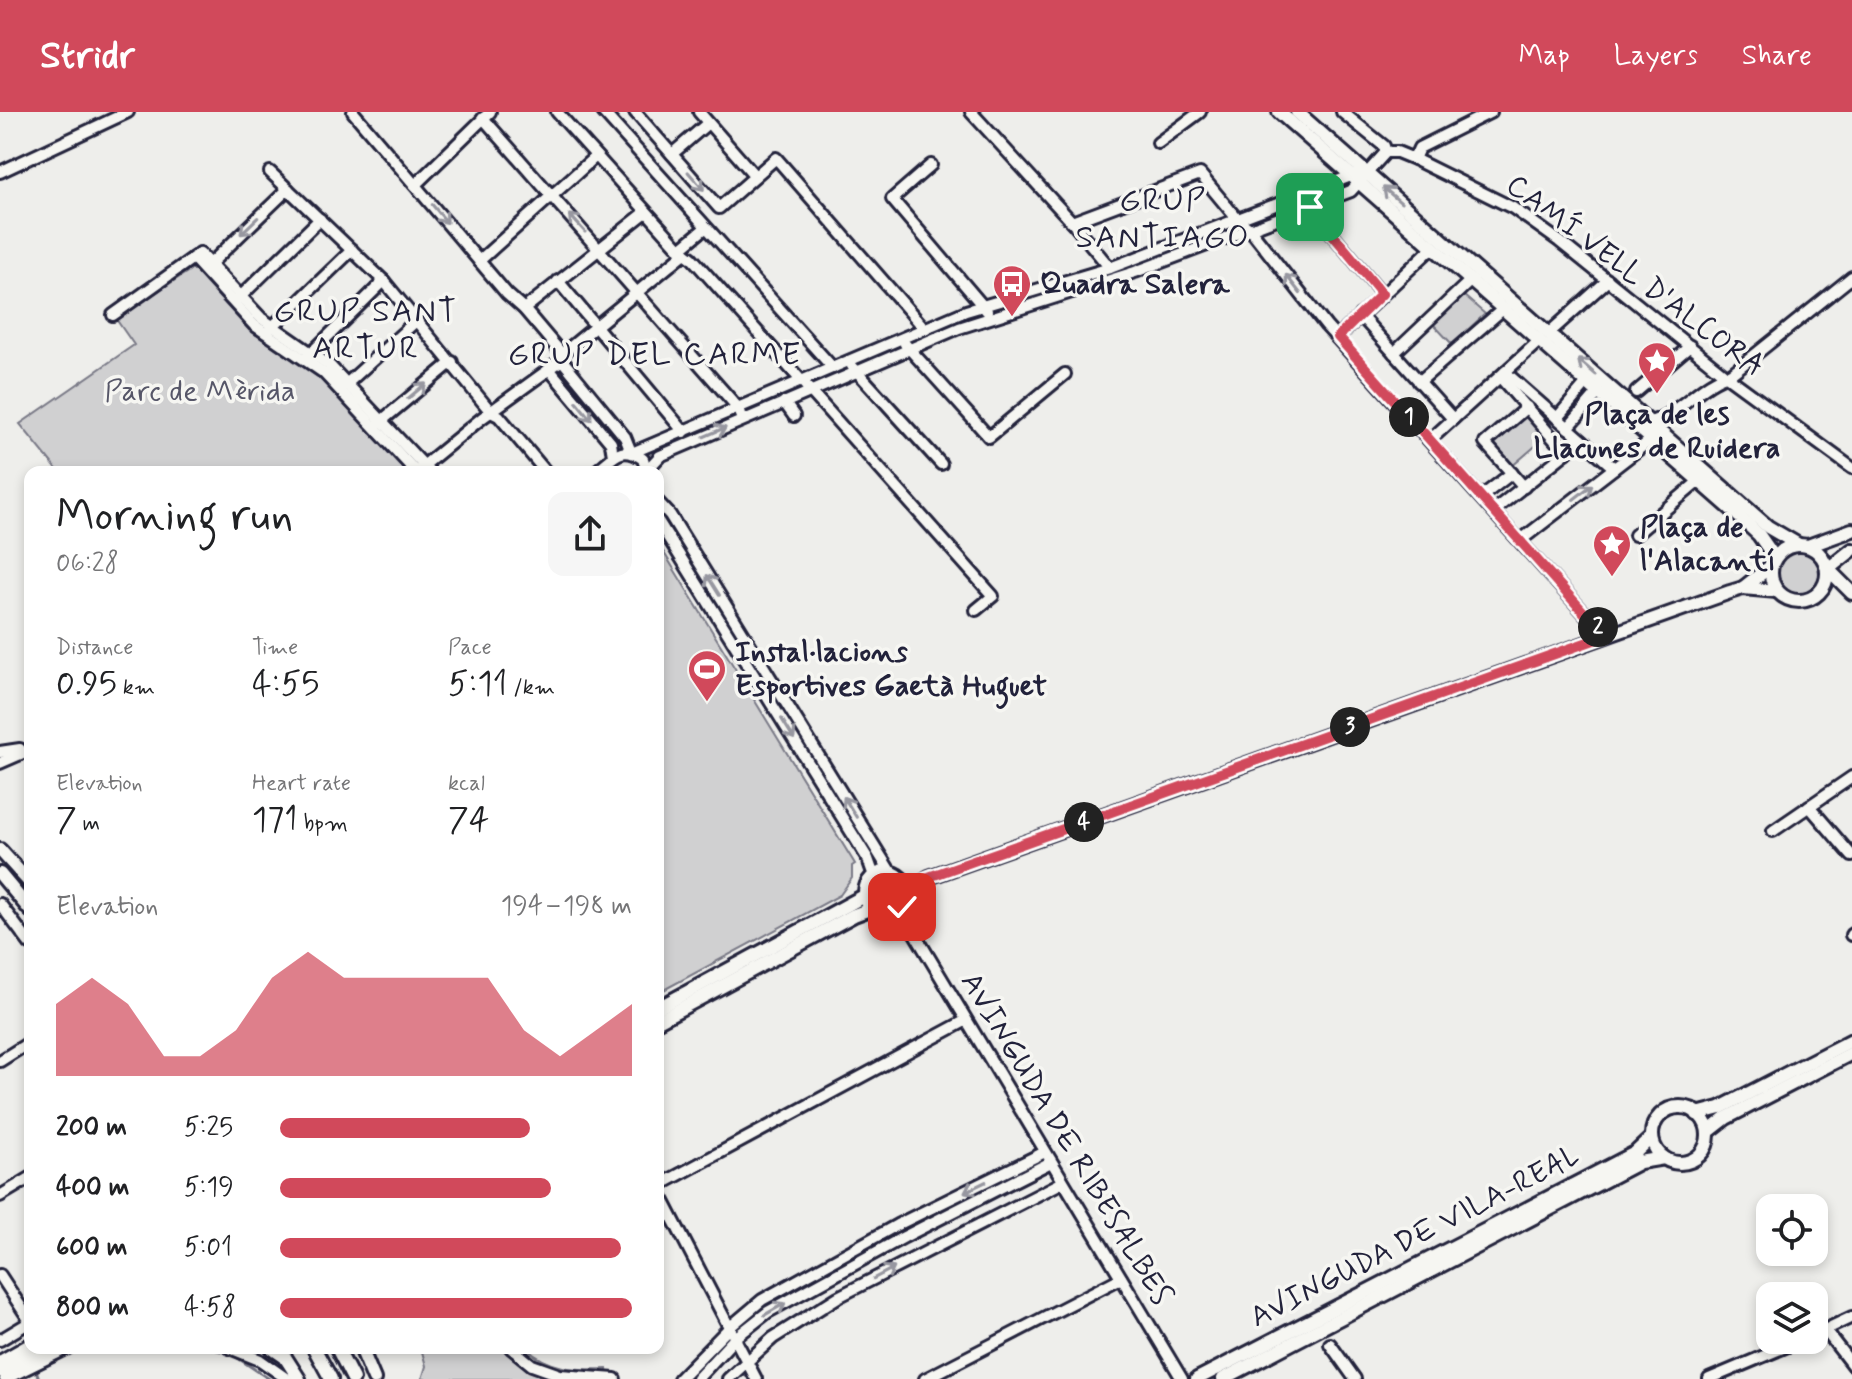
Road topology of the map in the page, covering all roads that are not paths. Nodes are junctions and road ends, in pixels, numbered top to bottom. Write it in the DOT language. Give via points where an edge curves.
graph roads {
  1 [pos="128,112"];
  2 [pos="353,112"];
  3 [pos="557,112"];
  4 [pos="603,112"];
  5 [pos="635,112"];
  6 [pos="699,112"];
  7 [pos="971,112"];
  8 [pos="1200,112"];
  9 [pos="1279,112"];
  10 [pos="1297,112"];
  11 [pos="1342,112"];
  12 [pos="1491,112"];
  13 [pos="486,115"];
  14 [pos="708,123"];
  15 [pos="1158,143"];
  16 [pos="1386,152"];
  17 [pos="672,154"];
  18 [pos="596,156"];
  19 [pos="1414,159"];
  20 [pos="931,165"];
  21 [pos="0,172"];
  22 [pos="270,172"];
  23 [pos="755,176"];
  24 [pos="1358,176"];
  25 [pos="415,185"];
  26 [pos="288,189"];
  27 [pos="552,195"];
  28 [pos="1310,207"];
  29 [pos="646,212"];
  30 [pos="320,219"];
  31 [pos="1238,220"];
  32 [pos="1072,222"];
  33 [pos="704,229"];
  34 [pos="1250,229"];
  35 [pos="1433,247"];
  36 [pos="599,248"];
  37 [pos="352,250"];
  38 [pos="683,251"];
  39 [pos="479,261"];
  40 [pos="207,267"];
  41 [pos="1110,268"];
  42 [pos="1852,277"];
  43 [pos="1608,280"];
  44 [pos="384,281"];
  45 [pos="558,281"];
  46 [pos="1470,281"];
  47 [pos="638,292"];
  48 [pos="1382,294"];
  49 [pos="238,300"];
  50 [pos="985,305"];
  51 [pos="524,309"];
  52 [pos="1503,309"];
  53 [pos="966,311"];
  54 [pos="113,315"];
  55 [pos="1360,315"];
  56 [pos="990,318"];
  57 [pos="417,320"];
  58 [pos="971,324"];
  59 [pos="596,326"];
  60 [pos="270,329"];
  61 [pos="925,329"];
  62 [pos="1338,337"];
  63 [pos="1544,337"];
  64 [pos="901,339"];
  65 [pos="1690,346"];
  66 [pos="909,349"];
  67 [pos="1394,353"];
  68 [pos="308,356"];
  69 [pos="562,357"];
  70 [pos="452,362"];
  71 [pos="852,366"];
  72 [pos="833,368"];
  73 [pos="549,369"];
  74 [pos="1065,374"];
  75 [pos="1503,374"];
  76 [pos="1725,375"];
  77 [pos="1419,382"];
  78 [pos="1587,383"];
  79 [pos="343,387"];
  80 [pos="805,387"];
  81 [pos="1636,392"];
  82 [pos="1598,393"];
  83 [pos="784,402"];
  84 [pos="1527,407"];
  85 [pos="739,409"];
  86 [pos="491,412"];
  87 [pos="794,416"];
  88 [pos="1557,418"];
  89 [pos="1665,418"];
  90 [pos="1453,419"];
  91 [pos="742,420"];
  92 [pos="1650,422"];
  93 [pos="378,424"];
  94 [pos="1568,428"];
  95 [pos="684,432"];
  96 [pos="1656,435"];
  97 [pos="1430,440"];
  98 [pos="1582,440"];
  99 [pos="633,452"];
  100 [pos="1566,453"];
  101 [pos="609,464"];
  102 [pos="941,464"];
  103 [pos="419,466"];
  104 [pos="428,466"];
  105 [pos="541,466"];
  106 [pos="646,466"];
  107 [pos="651,466"];
  108 [pos="1614,468"];
  109 [pos="1852,468"];
  110 [pos="1512,473"];
  111 [pos="1699,481"];
  112 [pos="1524,487"];
  113 [pos="1481,497"];
  114 [pos="664,508"];
  115 [pos="1493,511"];
  116 [pos="1852,530"];
  117 [pos="664,531"];
  118 [pos="1635,535"];
  119 [pos="1521,540"];
  120 [pos="1802,545"];
  121 [pos="1852,550"];
  122 [pos="1773,562"];
  123 [pos="1828,569"];
  124 [pos="1743,588"];
  125 [pos="1777,591"];
  126 [pos="1822,591"];
  127 [pos="1852,594"];
  128 [pos="976,610"];
  129 [pos="1605,636"];
  130 [pos="24,750"];
  131 [pos="0,752"];
  132 [pos="24,752"];
  133 [pos="0,763"];
  134 [pos="1852,777"];
  135 [pos="1809,806"];
  136 [pos="1773,831"];
  137 [pos="0,850"];
  138 [pos="1852,856"];
  139 [pos="0,874"];
  140 [pos="24,876"];
  141 [pos="874,876"];
  142 [pos="900,881"];
  143 [pos="864,896"];
  144 [pos="24,903"];
  145 [pos="1,907"];
  146 [pos="870,909"];
  147 [pos="898,910"];
  148 [pos="24,936"];
  149 [pos="664,1005"];
  150 [pos="664,1018"];
  151 [pos="965,1021"];
  152 [pos="1852,1040"];
  153 [pos="24,1046"];
  154 [pos="1852,1053"];
  155 [pos="0,1061"];
  156 [pos="1697,1114"];
  157 [pos="1708,1132"];
  158 [pos="1652,1137"];
  159 [pos="1048,1157"];
  160 [pos="1664,1158"];
  161 [pos="24,1182"];
  162 [pos="1063,1182"];
  163 [pos="664,1185"];
  164 [pos="0,1196"];
  165 [pos="664,1200"];
  166 [pos="0,1275"];
  167 [pos="1121,1278"];
  168 [pos="24,1312"];
  169 [pos="1852,1317"];
  170 [pos="24,1325"];
  171 [pos="730,1327"];
  172 [pos="1828,1328"];
  173 [pos="735,1338"];
  174 [pos="0,1340"];
  175 [pos="1828,1341"];
  176 [pos="1330,1344"];
  177 [pos="24,1348"];
  178 [pos="35,1354"];
  179 [pos="56,1354"];
  180 [pos="245,1354"];
  181 [pos="281,1354"];
  182 [pos="317,1354"];
  183 [pos="340,1354"];
  184 [pos="365,1354"];
  185 [pos="518,1354"];
  186 [pos="1769,1354"];
  187 [pos="746,1361"];
  188 [pos="0,1362"];
  189 [pos="1852,1365"];
  190 [pos="0,1371"];
  191 [pos="5,1379"];
  192 [pos="287,1379"];
  193 [pos="299,1379"];
  194 [pos="331,1379"];
  195 [pos="353,1379"];
  196 [pos="374,1379"];
  197 [pos="615,1379"];
  198 [pos="679,1379"];
  199 [pos="697,1379"];
  200 [pos="728,1379"];
  201 [pos="756,1379"];
  202 [pos="925,1379"];
  203 [pos="1182,1379"];
  204 [pos="1197,1379"];
  205 [pos="1223,1379"];
  206 [pos="1355,1379"];
  207 [pos="1709,1379"];
  1 -- 21 [label="street"];
  2 -- 25 [label="street"];
  3 -- 18 [label="street"];
  4 -- 72 [label="street"];
  5 -- 17 [label="street"];
  6 -- 14 [label="street"];
  7 -- 32 [label="street"];
  8 -- 15 [label="street"];
  9 -- 24 [label="main road"];
  10 -- 24 [label="main road"];
  11 -- 16 [label="street, CAMÍ VELL D'ALCORA"];
  12 -- 19 [label="street" via="1419,148"];
  13 -- 25 [label="street"];
  13 -- 27 [label="street"];
  14 -- 17 [label="street"];
  14 -- 23 [label="street"];
  16 -- 19 [label="street, CAMÍ VELL D'ALCORA"];
  16 -- 24 [label="street"];
  17 -- 23 [label="street, one-way" via="719,208"];
  18 -- 27 [label="street"];
  18 -- 29 [label="street"];
  19 -- 43 [label="street, CAMÍ VELL D'ALCORA" via="1513,208"];
  20 -- 50 [label="street" via="892,199"];
  22 -- 26 [label="street"];
  23 -- 61 [label="street" via="776,158"];
  24 -- 28 [label="street" via="1351,191"];
  24 -- 31 [label="street"];
  24 -- 35 [label="main road"];
  63 -- 24 [label="main road, one-way"];
  25 -- 39 [label="street, one-way"];
  26 -- 30 [label="street"];
  26 -- 40 [label="street, one-way"];
  36 -- 27 [label="street, one-way"];
  27 -- 39 [label="street"];
  28 -- 34 [label="street"];
  28 -- 48 [label="street"];
  29 -- 36 [label="street"];
  29 -- 38 [label="street"];
  30 -- 37 [label="street"];
  30 -- 49 [label="street"];
  31 -- 32 [label="street" via="1200,174"];
  31 -- 34 [label="street"];
  31 -- 41 [label="street"];
  32 -- 41 [label="street"];
  33 -- 38 [label="street"];
  34 -- 56 [label="street"];
  62 -- 34 [label="street, one-way"];
  35 -- 46 [label="main road"];
  35 -- 48 [label="street"];
  36 -- 45 [label="street"];
  36 -- 47 [label="street"];
  37 -- 44 [label="street"];
  37 -- 60 [label="street"];
  38 -- 47 [label="street"];
  38 -- 80 [label="street"];
  39 -- 51 [label="street"];
  40 -- 49 [label="street"];
  40 -- 54 [label="street" via="197,256"];
  41 -- 50 [label="street"];
  42 -- 76 [label="street"];
  43 -- 63 [label="street"];
  43 -- 65 [label="street, CAMÍ VELL D'ALCORA"];
  44 -- 57 [label="street"];
  44 -- 68 [label="street"];
  45 -- 51 [label="street"];
  45 -- 59 [label="street"];
  46 -- 52 [label="main road"];
  46 -- 67 [label="street"];
  47 -- 59 [label="street"];
  47 -- 85 [label="street"];
  48 -- 55 [label="street"];
  49 -- 60 [label="street" via="254,325"];
  50 -- 53 [label="street"];
  50 -- 56 [label="street"];
  51 -- 69 [label="street"];
  52 -- 63 [label="main road"];
  52 -- 77 [label="street"];
  53 -- 58 [label="street"];
  53 -- 61 [label="street"];
  55 -- 62 [label="street"];
  55 -- 67 [label="street"];
  56 -- 58 [label="street"];
  57 -- 70 [label="street"];
  57 -- 79 [label="street"];
  58 -- 66 [label="street"];
  59 -- 69 [label="street"];
  59 -- 95 [label="street"];
  60 -- 68 [label="street"];
  61 -- 64 [label="street"];
  62 -- 97 [label="street"];
  63 -- 75 [label="street"];
  63 -- 78 [label="main road"];
  92 -- 63 [label="main road, one-way"];
  64 -- 66 [label="street"];
  64 -- 71 [label="street"];
  65 -- 76 [label="street, CAMÍ VELL D'ALCORA"];
  65 -- 81 [label="street"];
  66 -- 71 [label="street"];
  66 -- 74 [label="street" via="989,437"];
  67 -- 77 [label="street"];
  68 -- 79 [label="street"];
  69 -- 73 [label="street"];
  69 -- 99 [label="street"];
  70 -- 86 [label="street"];
  93 -- 70 [label="street, one-way"];
  71 -- 72 [label="street"];
  71 -- 80 [label="street"];
  71 -- 102 [label="street"];
  72 -- 80 [label="street"];
  73 -- 86 [label="street"];
  73 -- 101 [label="street, one-way" via="611,443"];
  75 -- 84 [label="street"];
  75 -- 88 [label="street"];
  75 -- 90 [label="street"];
  76 -- 89 [label="street"];
  76 -- 109 [label="street, CAMÍ VELL D'ALCORA"];
  77 -- 90 [label="street"];
  78 -- 82 [label="main road"];
  78 -- 88 [label="street"];
  79 -- 93 [label="street"];
  80 -- 83 [label="street"];
  80 -- 85 [label="street"];
  80 -- 128 [label="street" via="993,596"];
  82 -- 94 [label="street"];
  82 -- 96 [label="main road"];
  83 -- 87 [label="street"];
  83 -- 91 [label="street"];
  84 -- 100 [label="street"];
  84 -- 110 [label="street" via="1485,443"];
  85 -- 91 [label="street"];
  85 -- 95 [label="street"];
  86 -- 104 [label="street"];
  86 -- 105 [label="street"];
  88 -- 94 [label="street"];
  89 -- 92 [label="street"];
  89 -- 96 [label="street"];
  90 -- 97 [label="street"];
  107 -- 91 [label="street, one-way" via="660,456"];
  92 -- 96 [label="main road"];
  93 -- 103 [label="street"];
  94 -- 98 [label="street"];
  95 -- 99 [label="street"];
  96 -- 108 [label="street"];
  96 -- 111 [label="main road"];
  96 -- 120 [label="main road" via="1768,527"];
  97 -- 113 [label="street"];
  98 -- 100 [label="street"];
  98 -- 108 [label="street"];
  99 -- 101 [label="street" via="622,452"];
  99 -- 106 [label="street"];
  100 -- 112 [label="street"];
  119 -- 108 [label="street, one-way"];
  110 -- 112 [label="street"];
  110 -- 113 [label="street"];
  111 -- 118 [label="street"];
  111 -- 122 [label="main road" via="1759,535"];
  112 -- 115 [label="street"];
  113 -- 115 [label="street"];
  142 -- 114 [label="street, one-way"];
  115 -- 119 [label="street"];
  116 -- 120 [label="main road"];
  117 -- 141 [label="street, one-way"];
  119 -- 129 [label="street"];
  120 -- 122 [label="main road" via="1784,548"];
  120 -- 123 [label="main road" via="1821,555"];
  121 -- 123 [label="main road"];
  122 -- 124 [label="main road"];
  122 -- 125 [label="main road" via="1771,579"];
  123 -- 126 [label="main road"];
  123 -- 127 [label="main road"];
  124 -- 125 [label="main road"];
  124 -- 129 [label="main road"];
  125 -- 126 [label="main road" via="1793,601"];
  126 -- 127 [label="main road"];
  129 -- 142 [label="main road" via="923,879"];
  130 -- 131 [label="street"];
  132 -- 133 [label="street"];
  134 -- 135 [label="street"];
  135 -- 136 [label="street"];
  135 -- 138 [label="street"];
  137 -- 140 [label="main road"];
  139 -- 144 [label="main road"];
  141 -- 142 [label="main road"];
  141 -- 143 [label="main road"];
  142 -- 147 [label="main road"];
  143 -- 146 [label="main road"];
  143 -- 149 [label="main road"];
  145 -- 148 [label="street"];
  146 -- 147 [label="main road" via="881,915"];
  146 -- 150 [label="main road"];
  147 -- 151 [label="street, AVINGUDA DE RIBESALBES"];
  151 -- 159 [label="street, AVINGUDA DE RIBESALBES"];
  151 -- 163 [label="street"];
  152 -- 156 [label="main road" via="1720,1108"];
  153 -- 155 [label="street"];
  154 -- 157 [label="main road"];
  156 -- 157 [label="main road"];
  156 -- 158 [label="main road" via="1681,1108 1664,1112"];
  157 -- 160 [label="main road" via="1705,1147 1695,1158 1679,1163"];
  158 -- 160 [label="main road"];
  158 -- 204 [label="main road, AVINGUDA DE VILA-REAL" via="1635,1153"];
  159 -- 162 [label="street, AVINGUDA DE RIBESALBES"];
  159 -- 171 [label="street, one-way" via="828,1262 762,1300"];
  173 -- 159 [label="street, one-way" via="768,1312"];
  160 -- 205 [label="main road, AVINGUDA DE VILA-REAL" via="1640,1162"];
  161 -- 164 [label="street"];
  162 -- 167 [label="street, AVINGUDA DE RIBESALBES"];
  187 -- 162 [label="street, one-way" via="838,1297"];
  165 -- 171 [label="street"];
  166 -- 168 [label="street"];
  167 -- 202 [label="street"];
  167 -- 203 [label="street, AVINGUDA DE RIBESALBES"];
  169 -- 172 [label="street"];
  170 -- 174 [label="street"];
  171 -- 173 [label="street"];
  171 -- 198 [label="street"];
  173 -- 187 [label="street"];
  173 -- 199 [label="street"];
  175 -- 189 [label="street"];
  176 -- 206 [label="street"];
  177 -- 188 [label="main road"];
  178 -- 190 [label="main road"];
  179 -- 191 [label="street"];
  180 -- 192 [label="street"];
  181 -- 193 [label="main road"];
  182 -- 194 [label="main road"];
  183 -- 195 [label="main road"];
  184 -- 196 [label="main road"];
  185 -- 197 [label="street" via="560,1375"];
  186 -- 207 [label="street"];
  187 -- 200 [label="street"];
  187 -- 201 [label="street"];
}
